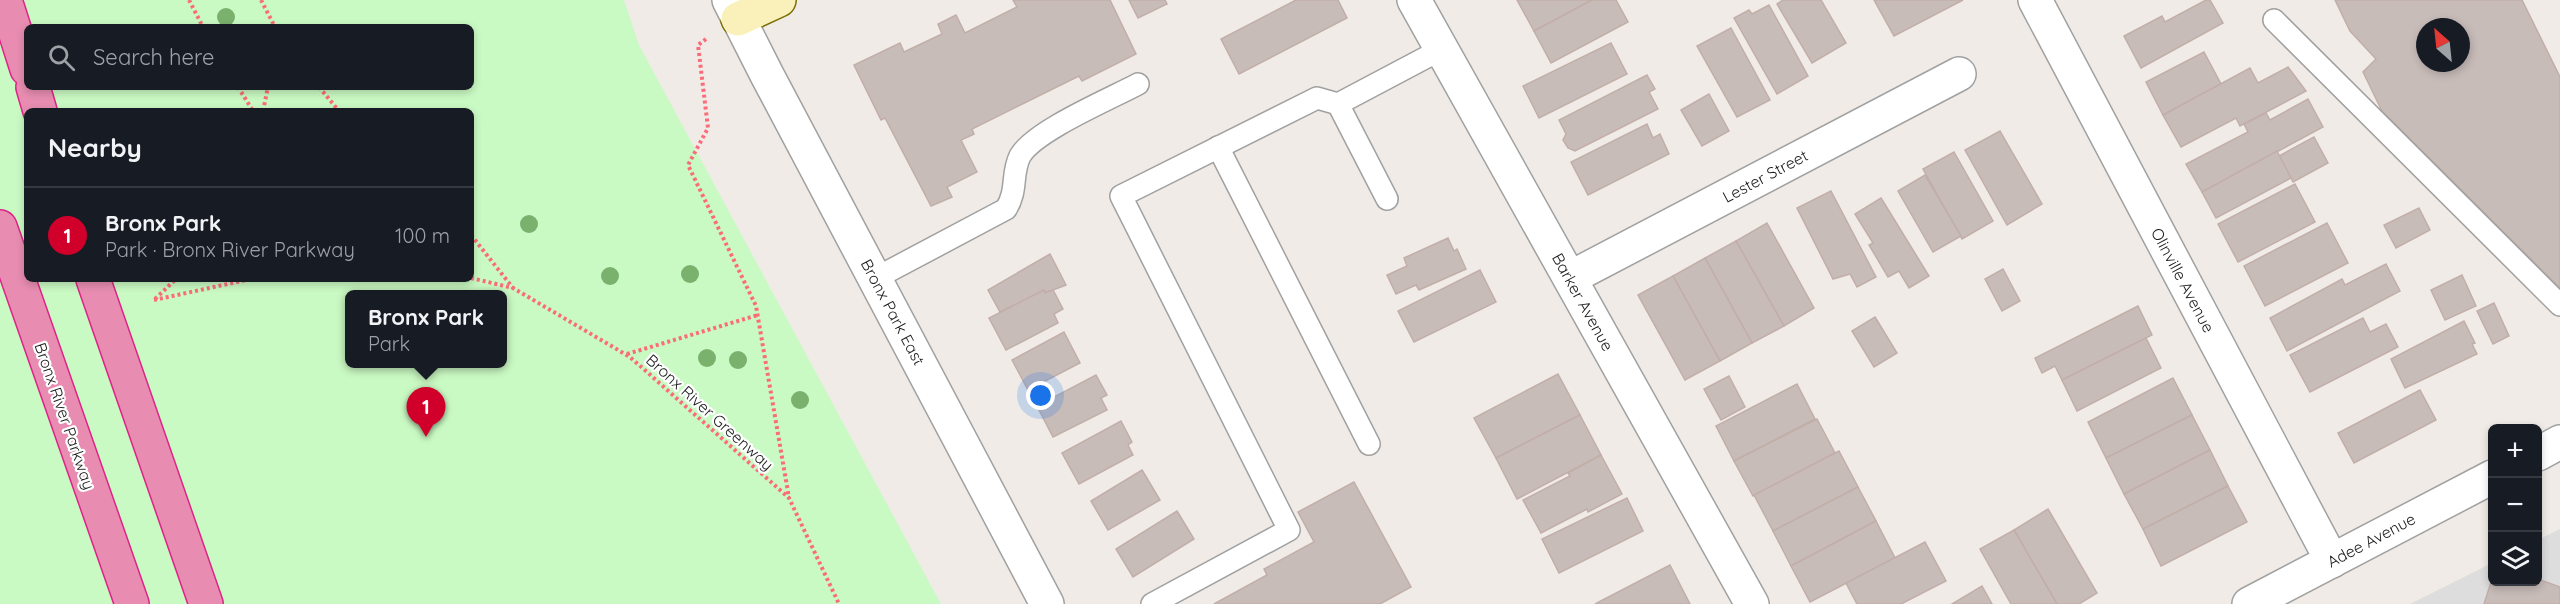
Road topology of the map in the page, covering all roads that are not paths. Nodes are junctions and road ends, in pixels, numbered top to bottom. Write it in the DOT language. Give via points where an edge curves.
graph roads {
  1 [pos="5,0"];
  2 [pos="779,0"];
  3 [pos="1414,0"];
  4 [pos="2035,0"];
  5 [pos="734,10"];
  6 [pos="2274,20"];
  7 [pos="1442,49"];
  8 [pos="24,60"];
  9 [pos="1959,74"];
  10 [pos="1138,84"];
  11 [pos="34,90"];
  12 [pos="1338,104"];
  13 [pos="39,108"];
  14 [pos="1218,147"];
  15 [pos="1387,199"];
  16 [pos="0,227"];
  17 [pos="876,278"];
  18 [pos="1570,278"];
  19 [pos="94,282"];
  20 [pos="2560,305"];
  21 [pos="2560,442"];
  22 [pos="1369,444"];
  23 [pos="2542,452"];
  24 [pos="2491,478"];
  25 [pos="2332,561"];
  26 [pos="132,604"];
  27 [pos="206,604"];
  28 [pos="1047,604"];
  29 [pos="1152,604"];
  30 [pos="1752,604"];
  31 [pos="2249,604"];
  1 -- 8 [label="highway"];
  2 -- 5 [label="main road"];
  3 -- 7 [label="street, Barker Avenue"];
  4 -- 25 [label="street, Olinville Avenue"];
  5 -- 17 [label="street, Bronx Park East"];
  6 -- 20 [label="lane"];
  7 -- 12 [label="lane"];
  7 -- 18 [label="street, Barker Avenue"];
  9 -- 18 [label="street, Lester Street"];
  10 -- 17 [label="lane" via="1027,147 1020,158 1013,198 1006,209"];
  11 -- 13 [label="highway"];
  12 -- 14 [label="lane" via="1317,98"];
  12 -- 15 [label="lane"];
  14 -- 22 [label="lane"];
  14 -- 29 [label="lane" via="1121,196 1289,530"];
  16 -- 26 [label="highway, Bronx River Parkway"];
  17 -- 28 [label="street, Bronx Park East"];
  18 -- 30 [label="street, Barker Avenue"];
  19 -- 27 [label="highway"];
  21 -- 23 [label="street"];
  24 -- 25 [label="street, Adee Avenue"];
  25 -- 31 [label="street, Adee Avenue"];
}
